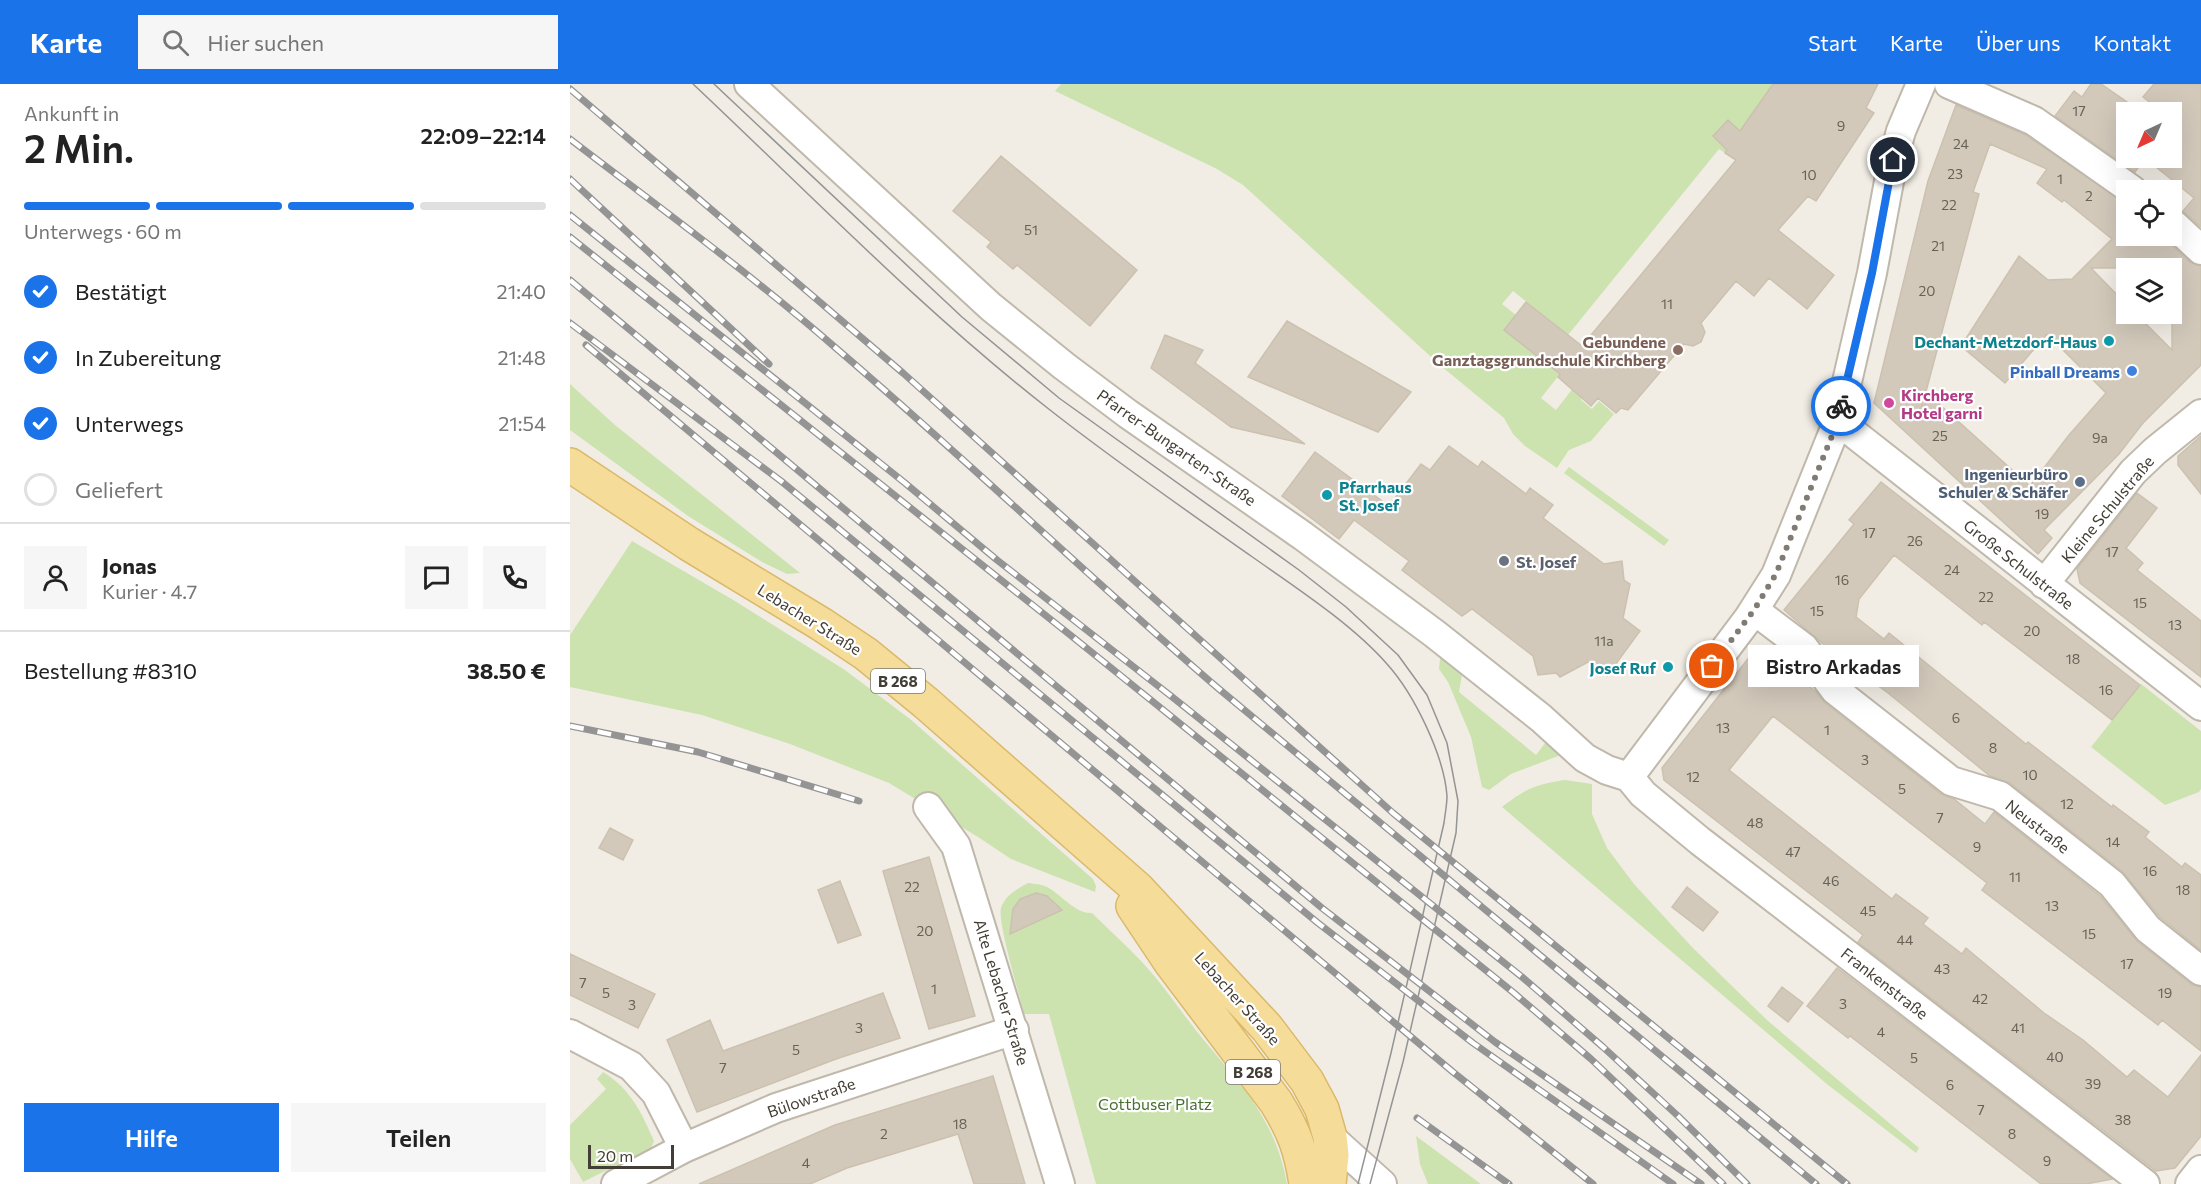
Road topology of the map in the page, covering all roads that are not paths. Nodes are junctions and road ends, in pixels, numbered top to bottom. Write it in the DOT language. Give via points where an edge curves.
graph roads {
  1 [pos="749,84"];
  2 [pos="1921,84"];
  3 [pos="1949,84"];
  4 [pos="2118,180"];
  5 [pos="2182,232"];
  6 [pos="2201,250"];
  7 [pos="2201,414"];
  8 [pos="1838,421"];
  9 [pos="570,465"];
  10 [pos="2044,584"];
  11 [pos="1754,610"];
  12 [pos="2195,693"];
  13 [pos="1629,777"];
  14 [pos="928,807"];
  15 [pos="1087,845"];
  16 [pos="2201,971"];
  17 [pos="1191,991"];
  18 [pos="1014,1030"];
  19 [pos="570,1034"];
  20 [pos="1330,1137"];
  21 [pos="684,1148"];
  22 [pos="2201,1170"];
  23 [pos="616,1184"];
  24 [pos="1060,1184"];
  25 [pos="1305,1184"];
  26 [pos="1329,1184"];
  27 [pos="1382,1184"];
  28 [pos="2145,1184"];
  29 [pos="2190,1184"];
  1 -- 13 [label="street, Pfarrer-Bungarten-Straße" via="983,300 1064,366 1435,634 1585,758"];
  2 -- 8 [label="street" via="1893,160"];
  3 -- 4 [label="street" via="2034,121"];
  5 -- 6 [label="street"];
  7 -- 10 [label="street, Kleine Schulstraße" via="2133,472"];
  8 -- 10 [label="street, Große Schulstraße"];
  8 -- 11 [label="street" via="1776,574"];
  9 -- 15 [label="main road, Lebacher Straße / B 268" via="866,654"];
  10 -- 12 [label="street, Große Schulstraße"];
  11 -- 13 [label="street"];
  11 -- 16 [label="street, Neustraße" via="1804,648 1835,690 1951,782 2000,796 2112,885 2148,929"];
  13 -- 28 [label="street, Frankenstraße" via="1643,794 1700,841"];
  14 -- 18 [label="street, Alte Lebacher Straße" via="956,846"];
  15 -- 17 [label="main road, Lebacher Straße / B 268"];
  15 -- 20 [label="main road, Lebacher Straße / B 268" via="1138,889 1267,1028 1307,1081 1322,1109"];
  17 -- 20 [label="main road, B 268" via="1224,1018"];
  17 -- 25 [label="main road, Lebacher Straße / B 268" via="1290,1124 1303,1160"];
  18 -- 21 [label="street, Bülowstraße" via="777,1108"];
  18 -- 24 [label="street, Alte Lebacher Straße"];
  19 -- 21 [label="street" via="631,1066 656,1093"];
  20 -- 26 [label="main road, Lebacher Straße / B 268"];
  20 -- 27 [label="street"];
  21 -- 23 [label="street, Bülowstraße"];
  22 -- 29 [label="street"];
}
